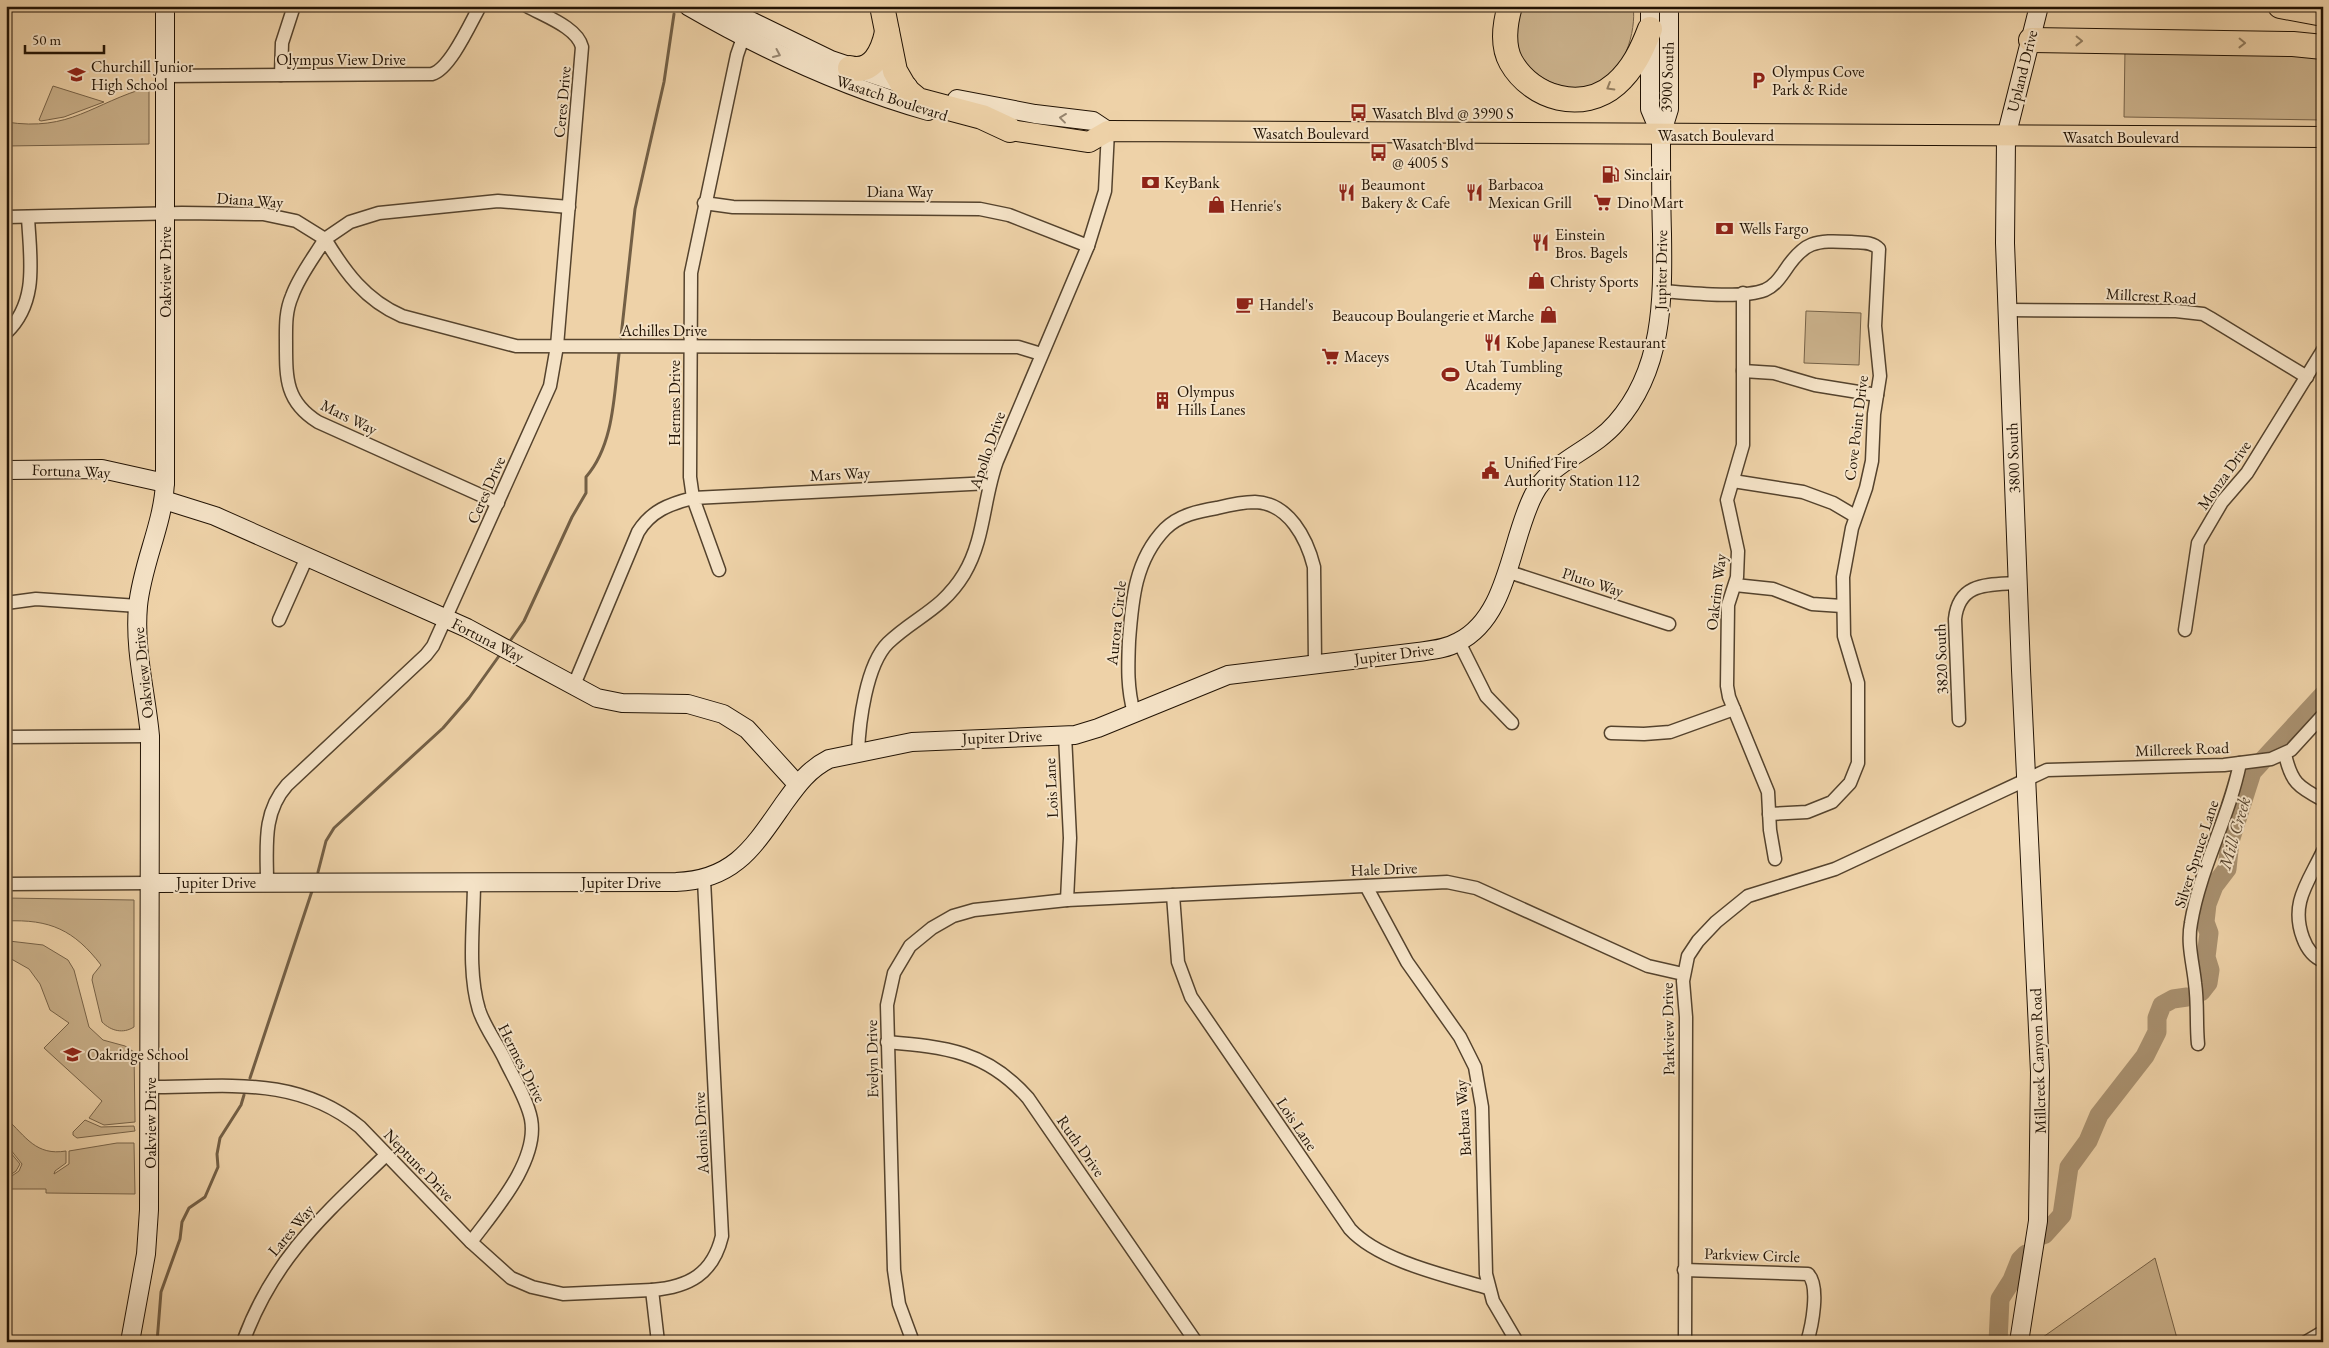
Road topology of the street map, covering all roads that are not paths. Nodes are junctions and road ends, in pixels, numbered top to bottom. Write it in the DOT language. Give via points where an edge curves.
graph roads {
  1 [pos="165,6"];
  2 [pos="294,6"];
  3 [pos="480,6"];
  4 [pos="527,6"];
  5 [pos="688,6"];
  6 [pos="720,6"];
  7 [pos="1510,6"];
  8 [pos="1669,6"];
  9 [pos="2039,6"];
  10 [pos="2280,6"];
  11 [pos="2323,14"];
  12 [pos="884,16"];
  13 [pos="1650,18"];
  14 [pos="745,30"];
  15 [pos="2031,40"];
  16 [pos="2323,47"];
  17 [pos="850,68"];
  18 [pos="281,75"];
  19 [pos="165,76"];
  20 [pos="902,84"];
  21 [pos="1010,130"];
  22 [pos="1108,131"];
  23 [pos="1661,135"];
  24 [pos="2006,137"];
  25 [pos="2323,137"];
  26 [pos="704,203"];
  27 [pos="569,207"];
  28 [pos="164,214"];
  29 [pos="28,217"];
  30 [pos="6,218"];
  31 [pos="325,239"];
  32 [pos="1088,246"];
  33 [pos="1662,291"];
  34 [pos="1743,293"];
  35 [pos="2008,310"];
  36 [pos="6,332"];
  37 [pos="558,346"];
  38 [pos="690,346"];
  39 [pos="2323,350"];
  40 [pos="1041,354"];
  41 [pos="1743,371"];
  42 [pos="2307,376"];
  43 [pos="1877,395"];
  44 [pos="6,470"];
  45 [pos="1733,482"];
  46 [pos="990,483"];
  47 [pos="164,492"];
  48 [pos="693,498"];
  49 [pos="498,503"];
  50 [pos="1855,516"];
  51 [pos="307,557"];
  52 [pos="719,570"];
  53 [pos="1506,571"];
  54 [pos="2018,583"];
  55 [pos="1735,585"];
  56 [pos="6,604"];
  57 [pos="138,606"];
  58 [pos="1842,606"];
  59 [pos="446,619"];
  60 [pos="279,620"];
  61 [pos="1670,624"];
  62 [pos="2185,630"];
  63 [pos="1459,642"];
  64 [pos="1316,663"];
  65 [pos="574,685"];
  66 [pos="1734,709"];
  67 [pos="1134,712"];
  68 [pos="2323,715"];
  69 [pos="1959,720"];
  70 [pos="1512,723"];
  71 [pos="1611,733"];
  72 [pos="1065,735"];
  73 [pos="150,736"];
  74 [pos="6,737"];
  75 [pos="858,752"];
  76 [pos="2285,754"];
  77 [pos="2246,763"];
  78 [pos="2028,780"];
  79 [pos="797,784"];
  80 [pos="2323,800"];
  81 [pos="1769,814"];
  82 [pos="2323,851"];
  83 [pos="1775,859"];
  84 [pos="704,880"];
  85 [pos="266,882"];
  86 [pos="474,882"];
  87 [pos="150,883"];
  88 [pos="6,884"];
  89 [pos="1366,886"];
  90 [pos="1173,895"];
  91 [pos="1067,900"];
  92 [pos="2323,962"];
  93 [pos="1683,974"];
  94 [pos="887,1042"];
  95 [pos="2198,1044"];
  96 [pos="150,1087"];
  97 [pos="386,1154"];
  98 [pos="471,1242"];
  99 [pos="1684,1270"];
  100 [pos="1488,1288"];
  101 [pos="652,1290"];
  102 [pos="2323,1332"];
  103 [pos="130,1342"];
  104 [pos="243,1342"];
  105 [pos="658,1342"];
  106 [pos="912,1342"];
  107 [pos="1196,1342"];
  108 [pos="1517,1342"];
  109 [pos="1685,1342"];
  110 [pos="1808,1342"];
  111 [pos="2019,1342"];
  112 [pos="2306,1342"];
  1 -- 19 [label="street, Oakview Drive"];
  2 -- 18 [label="street" via="282,43"];
  3 -- 18 [label="street, Olympus View Drive" via="439,72 416,76"];
  4 -- 27 [label="street, Ceres Drive" via="581,41 583,53"];
  5 -- 14 [label="street, Wasatch Boulevard"];
  6 -- 14 [label="street, Wasatch Boulevard"];
  13 -- 7 [label="highway, one-way" via="1633,64 1615,85 1581,100 1557,99 1538,90 1510,61 1506,43"];
  8 -- 23 [label="street, 3900 South" via="1669,109"];
  9 -- 15 [label="street, Upland Drive"];
  10 -- 11 [label="highway"];
  12 -- 17 [label="highway" via="883,47 874,62 861,69"];
  12 -- 20 [label="highway" via="891,56"];
  13 -- 23 [label="street, 3900 South" via="1650,108"];
  14 -- 17 [label="street, Wasatch Boulevard"];
  14 -- 21 [label="street, Wasatch Boulevard, one-way" via="822,75 897,103"];
  14 -- 26 [label="street, Hermes Drive"];
  15 -- 16 [label="highway, one-way"];
  15 -- 24 [label="street, Upland Drive"];
  17 -- 20 [label="street, Wasatch Boulevard"];
  18 -- 19 [label="street, Olympus View Drive"];
  19 -- 28 [label="street, Oakview Drive"];
  20 -- 21 [label="highway" via="918,100 982,117"];
  22 -- 20 [label="street, Wasatch Boulevard, one-way" via="1093,121 996,107"];
  21 -- 22 [label="main road, Wasatch Boulevard" via="1089,142"];
  22 -- 23 [label="main road, Wasatch Boulevard"];
  22 -- 32 [label="street, Apollo Drive" via="1106,191"];
  23 -- 24 [label="main road, Wasatch Boulevard"];
  23 -- 33 [label="street, Jupiter Drive"];
  24 -- 25 [label="main road, Wasatch Boulevard"];
  24 -- 35 [label="street, 3800 South"];
  26 -- 32 [label="street, Diana Way" via="733,207 980,208 1009,215"];
  26 -- 38 [label="street, Hermes Drive" via="691,273"];
  27 -- 31 [label="street" via="490,201 379,213 350,222"];
  27 -- 37 [label="street, Ceres Drive"];
  28 -- 29 [label="street, Diana Way"];
  28 -- 31 [label="street, Diana Way" via="277,216 304,224"];
  28 -- 47 [label="street, Oakview Drive"];
  29 -- 30 [label="street, Diana Way"];
  29 -- 36 [label="street" via="30,293 16,324"];
  31 -- 37 [label="street, Achilles Drive" via="357,286 394,312 505,344"];
  31 -- 49 [label="street, Mars Way" via="293,292 286,318 286,373 290,392 298,406 318,422"];
  32 -- 40 [label="street, Apollo Drive"];
  33 -- 34 [label="street, Cove Point Drive"];
  33 -- 53 [label="street, Jupiter Drive" via="1655,344 1640,390 1603,436 1560,465 1539,486 1528,507"];
  34 -- 41 [label="street, Oakrim Way"];
  34 -- 43 [label="street, Cove Point Drive" via="1765,290 1774,284 1798,251 1811,243 1828,240 1875,245 1879,249 1880,261 1875,313 1880,367"];
  35 -- 42 [label="street, Millcrest Road" via="2202,314"];
  35 -- 54 [label="street, 3800 South"];
  37 -- 38 [label="street, Achilles Drive"];
  37 -- 49 [label="street, Ceres Drive" via="550,386"];
  38 -- 40 [label="street, Achilles Drive" via="1018,347"];
  38 -- 48 [label="street, Hermes Drive" via="690,477"];
  39 -- 42 [label="street, Monza Drive"];
  40 -- 46 [label="street, Apollo Drive"];
  41 -- 43 [label="street" via="1774,372 1815,386"];
  41 -- 45 [label="street, Oakrim Way" via="1743,445"];
  42 -- 62 [label="street, Monza Drive" via="2247,473 2222,502 2198,543"];
  43 -- 50 [label="street, Cove Point Drive" via="1872,461 1864,496"];
  44 -- 47 [label="street, Fortuna Way" via="102,469"];
  45 -- 50 [label="street" via="1803,492 1833,503"];
  45 -- 55 [label="street, Oakrim Way" via="1726,505 1737,539"];
  46 -- 48 [label="street, Mars Way"];
  46 -- 75 [label="street, Apollo Drive" via="980,538 962,576 941,602 891,640 879,655 864,703"];
  47 -- 51 [label="street, Fortuna Way"];
  47 -- 57 [label="street, Oakview Drive"];
  48 -- 52 [label="street, Hermes Drive"];
  48 -- 65 [label="street" via="659,510 638,532"];
  49 -- 59 [label="street, Ceres Drive"];
  50 -- 58 [label="street, Cove Point Drive" via="1844,564"];
  51 -- 59 [label="street, Fortuna Way"];
  51 -- 60 [label="street"];
  53 -- 61 [label="street, Pluto Way"];
  53 -- 63 [label="street, Jupiter Drive" via="1491,610"];
  54 -- 69 [label="street, 3820 South" via="1974,588 1964,595 1958,606 1955,619"];
  54 -- 78 [label="street, 3800 South"];
  55 -- 58 [label="street" via="1773,589 1812,604"];
  55 -- 66 [label="street, Oakrim Way" via="1728,605 1726,646 1727,690"];
  56 -- 57 [label="street" via="36,599"];
  57 -- 73 [label="street, Oakview Drive" via="138,659"];
  58 -- 81 [label="street, Cove Point Drive" via="1845,644 1858,683 1856,771 1846,789 1824,807 1807,812"];
  59 -- 65 [label="street, Fortuna Way"];
  59 -- 85 [label="street, Ceres Drive" via="426,655 280,793 268,820"];
  63 -- 64 [label="street, Jupiter Drive" via="1418,652"];
  63 -- 70 [label="street" via="1486,696"];
  64 -- 67 [label="street, Jupiter Drive" via="1228,675"];
  64 -- 67 [label="street, Aurora Circle" via="1314,567 1310,552 1294,524 1276,509 1256,502 1204,510 1174,521 1165,529 1140,568 1132,595 1127,677 1128,695"];
  65 -- 79 [label="street, Fortuna Way" via="597,698 614,702 688,704 723,714 747,729"];
  66 -- 71 [label="street" via="1670,732"];
  66 -- 81 [label="street, Oakrim Way" via="1765,781"];
  67 -- 72 [label="street, Jupiter Drive" via="1086,732"];
  68 -- 76 [label="street, Millcreek Road"];
  72 -- 75 [label="street, Jupiter Drive" via="939,740"];
  72 -- 91 [label="street, Lois Lane" via="1070,838"];
  73 -- 74 [label="street"];
  73 -- 87 [label="street, Oakview Drive"];
  75 -- 79 [label="street, Jupiter Drive" via="829,759"];
  76 -- 77 [label="street, Millcreek Road"];
  76 -- 80 [label="street" via="2289,773 2301,789"];
  77 -- 78 [label="street, Millcreek Road" via="2047,770"];
  77 -- 95 [label="street, Silver Spruce Lane" via="2209,856 2191,924"];
  78 -- 93 [label="street, Parkview Drive" via="1835,869 1748,896 1722,916 1698,941 1688,956"];
  78 -- 111 [label="street, Millcreek Canyon Road" via="2040,1072 2040,1180 2036,1242"];
  79 -- 84 [label="street, Jupiter Drive" via="745,855"];
  81 -- 83 [label="street, Oakrim Way"];
  82 -- 92 [label="street" via="2297,911 2306,945"];
  84 -- 86 [label="street, Jupiter Drive"];
  84 -- 101 [label="street, Adonis Drive" via="722,1236 713,1260 700,1274 675,1288"];
  85 -- 86 [label="street, Jupiter Drive"];
  85 -- 87 [label="street, Jupiter Drive"];
  86 -- 98 [label="street, Hermes Drive" via="476,999 483,1020 527,1106 532,1130 515,1180"];
  87 -- 88 [label="street, Jupiter Drive"];
  87 -- 96 [label="street, Oakview Drive"];
  89 -- 90 [label="street, Hale Drive"];
  89 -- 93 [label="street, Hale Drive" via="1447,882 1467,885 1648,966"];
  89 -- 100 [label="street, Barbara Way" via="1407,962 1460,1037 1475,1067 1482,1107 1484,1247"];
  90 -- 91 [label="street, Hale Drive"];
  90 -- 100 [label="street, Lois Lane" via="1178,962 1191,997 1350,1229 1365,1243 1382,1252"];
  91 -- 94 [label="street, Evelyn Drive" via="969,911 921,936 904,954 891,983 887,1005"];
  93 -- 99 [label="street, Parkview Drive" via="1686,1017"];
  94 -- 106 [label="street, Evelyn Drive" via="895,1281 902,1316"];
  94 -- 107 [label="street, Ruth Drive" via="949,1049 985,1062 1010,1078 1028,1098"];
  96 -- 97 [label="street, Neptune Drive" via="257,1087 297,1093 340,1112"];
  96 -- 103 [label="street, Oakview Drive" via="149,1224"];
  97 -- 98 [label="street, Neptune Drive"];
  97 -- 104 [label="street, Lares Way" via="289,1254 267,1289"];
  98 -- 101 [label="street, Neptune Drive" via="512,1278 543,1290 573,1295"];
  99 -- 109 [label="street, Parkview Drive"];
  99 -- 110 [label="street, Parkview Circle" via="1808,1274 1812,1278 1813,1289"];
  100 -- 108 [label="street, Barbara Way"];
  101 -- 105 [label="street"];
  102 -- 112 [label="street"];
}
